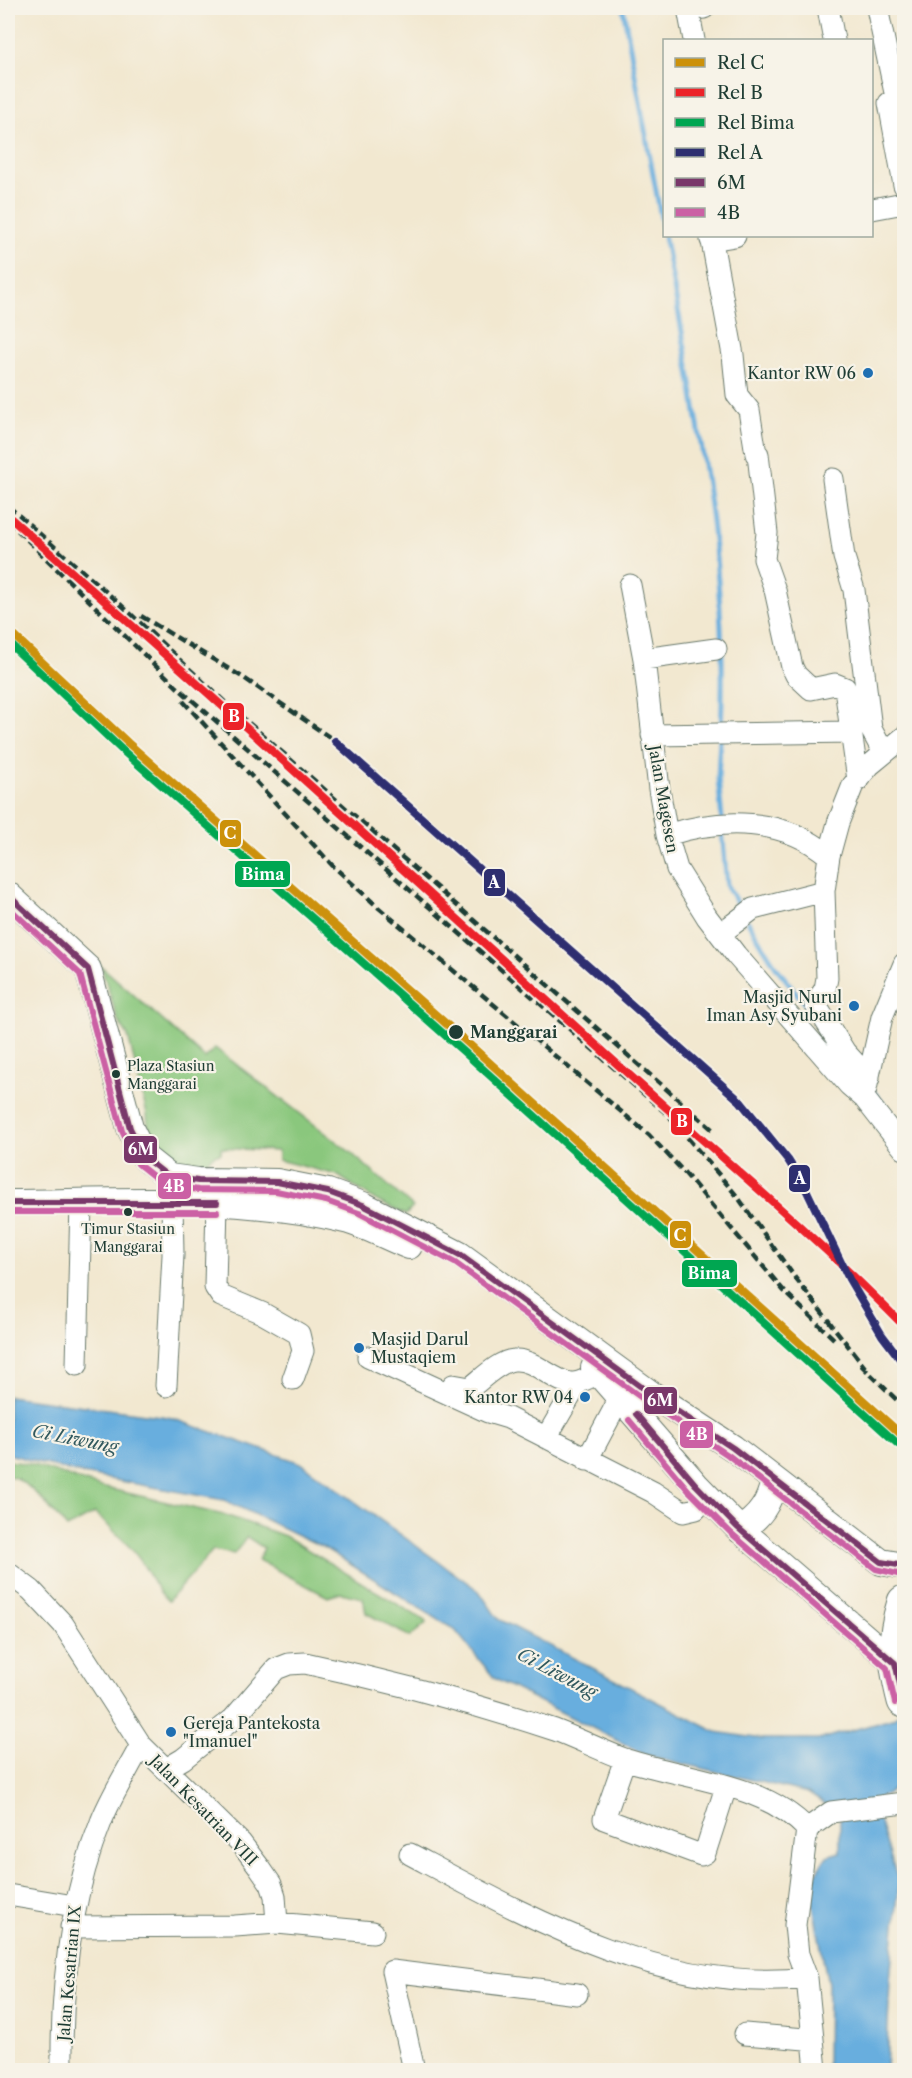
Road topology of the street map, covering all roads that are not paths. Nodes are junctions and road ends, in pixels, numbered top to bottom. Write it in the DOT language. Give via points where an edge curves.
graph roads {
  1 [pos="704,8"];
  2 [pos="828,8"];
  3 [pos="877,8"];
  4 [pos="694,39"];
  5 [pos="834,39"];
  6 [pos="891,103"];
  7 [pos="904,185"];
  8 [pos="904,203"];
  9 [pos="873,209"];
  10 [pos="711,238"];
  11 [pos="833,479"];
  12 [pos="630,585"];
  13 [pos="716,649"];
  14 [pos="644,659"];
  15 [pos="850,732"];
  16 [pos="652,735"];
  17 [pos="904,737"];
  18 [pos="887,751"];
  19 [pos="858,780"];
  20 [pos="667,835"];
  21 [pos="829,856"];
  22 [pos="824,891"];
  23 [pos="8,895"];
  24 [pos="720,934"];
  25 [pos="904,964"];
  26 [pos="867,1087"];
  27 [pos="904,1149"];
  28 [pos="81,1202"];
  29 [pos="172,1202"];
  30 [pos="8,1203"];
  31 [pos="217,1203"];
  32 [pos="368,1357"];
  33 [pos="78,1365"];
  34 [pos="600,1372"];
  35 [pos="293,1378"];
  36 [pos="578,1383"];
  37 [pos="166,1386"];
  38 [pos="449,1394"];
  39 [pos="621,1396"];
  40 [pos="546,1438"];
  41 [pos="587,1460"];
  42 [pos="774,1481"];
  43 [pos="706,1495"];
  44 [pos="740,1530"];
  45 [pos="904,1566"];
  46 [pos="8,1574"];
  47 [pos="904,1603"];
  48 [pos="895,1663"];
  49 [pos="904,1701"];
  50 [pos="141,1745"];
  51 [pos="625,1759"];
  52 [pos="166,1769"];
  53 [pos="726,1786"];
  54 [pos="904,1803"];
  55 [pos="807,1828"];
  56 [pos="410,1854"];
  57 [pos="8,1895"];
  58 [pos="73,1917"];
  59 [pos="277,1923"];
  60 [pos="373,1932"];
  61 [pos="807,1978"];
  62 [pos="577,1994"];
  63 [pos="745,2034"];
  64 [pos="805,2038"];
  65 [pos="62,2070"];
  66 [pos="414,2070"];
  67 [pos="816,2070"];
  1 -- 4 [label="street" via="693,9 689,14"];
  2 -- 5 [label="street"];
  3 -- 6 [label="street"];
  6 -- 7 [label="street"];
  8 -- 9 [label="street"];
  10 -- 15 [label="street" via="737,395 749,410 758,454 767,533 764,559 792,667 811,689 835,684 845,688"];
  11 -- 18 [label="street" via="844,556 854,590 872,729"];
  12 -- 14 [label="street, Jalan Magesen"];
  13 -- 14 [label="street"];
  14 -- 16 [label="street, Jalan Magesen"];
  15 -- 16 [label="street"];
  15 -- 19 [label="street"];
  16 -- 20 [label="street, Jalan Magesen"];
  17 -- 18 [label="street"];
  18 -- 19 [label="street"];
  19 -- 21 [label="street" via="846,801"];
  20 -- 21 [label="street" via="695,826 769,826 801,838"];
  20 -- 24 [label="street, Jalan Magesen" via="677,869"];
  21 -- 22 [label="street"];
  22 -- 24 [label="street" via="746,913"];
  22 -- 26 [label="street" via="827,978 815,1004"];
  23 -- 42 [label="street" via="88,969 130,1128 138,1147 156,1170 180,1180 277,1182 328,1192 363,1205 460,1255"];
  24 -- 26 [label="street, Jalan Magesen" via="849,1085"];
  25 -- 26 [label="street" via="882,1017"];
  26 -- 27 [label="street, Jalan Magesen"];
  28 -- 29 [label="street"];
  28 -- 30 [label="street"];
  28 -- 33 [label="street"];
  29 -- 31 [label="street"];
  29 -- 37 [label="street"];
  31 -- 34 [label="street" via="270,1205 352,1222 422,1251"];
  31 -- 35 [label="street" via="215,1287 221,1296 299,1334 303,1351"];
  32 -- 38 [label="street"];
  34 -- 36 [label="street"];
  34 -- 39 [label="street"];
  36 -- 38 [label="street" via="568,1383 514,1360 470,1388 453,1385"];
  36 -- 40 [label="street"];
  38 -- 40 [label="street"];
  39 -- 41 [label="street"];
  39 -- 43 [label="street"];
  40 -- 41 [label="street"];
  41 -- 43 [label="street" via="653,1492 683,1512 696,1509"];
  42 -- 44 [label="street" via="763,1511"];
  42 -- 45 [label="street" via="881,1562"];
  43 -- 44 [label="street"];
  44 -- 48 [label="street"];
  46 -- 50 [label="street, Jalan Kesatrian VIII" via="31,1590 63,1624"];
  47 -- 48 [label="main road" via="894,1643"];
  48 -- 49 [label="main road"];
  50 -- 52 [label="street, Jalan Kesatrian VIII"];
  50 -- 58 [label="street, Jalan Kesatrian IX" via="101,1822"];
  51 -- 52 [label="street" via="519,1719 305,1662 276,1670 232,1719"];
  51 -- 53 [label="street"];
  51 -- 53 [label="street" via="604,1820 701,1855 705,1853"];
  52 -- 59 [label="street, Jalan Kesatrian VIII" via="240,1843 271,1884"];
  53 -- 55 [label="street" via="773,1804"];
  54 -- 55 [label="street" via="831,1812"];
  55 -- 61 [label="street" via="795,1925 798,1954"];
  56 -- 61 [label="street" via="520,1913 650,1962 715,1978"];
  57 -- 58 [label="street"];
  58 -- 59 [label="street" via="235,1926"];
  58 -- 65 [label="street, Jalan Kesatrian IX"];
  59 -- 60 [label="street"];
  61 -- 67 [label="street"];
  62 -- 66 [label="street" via="392,1971"];
  63 -- 64 [label="street"];
}
